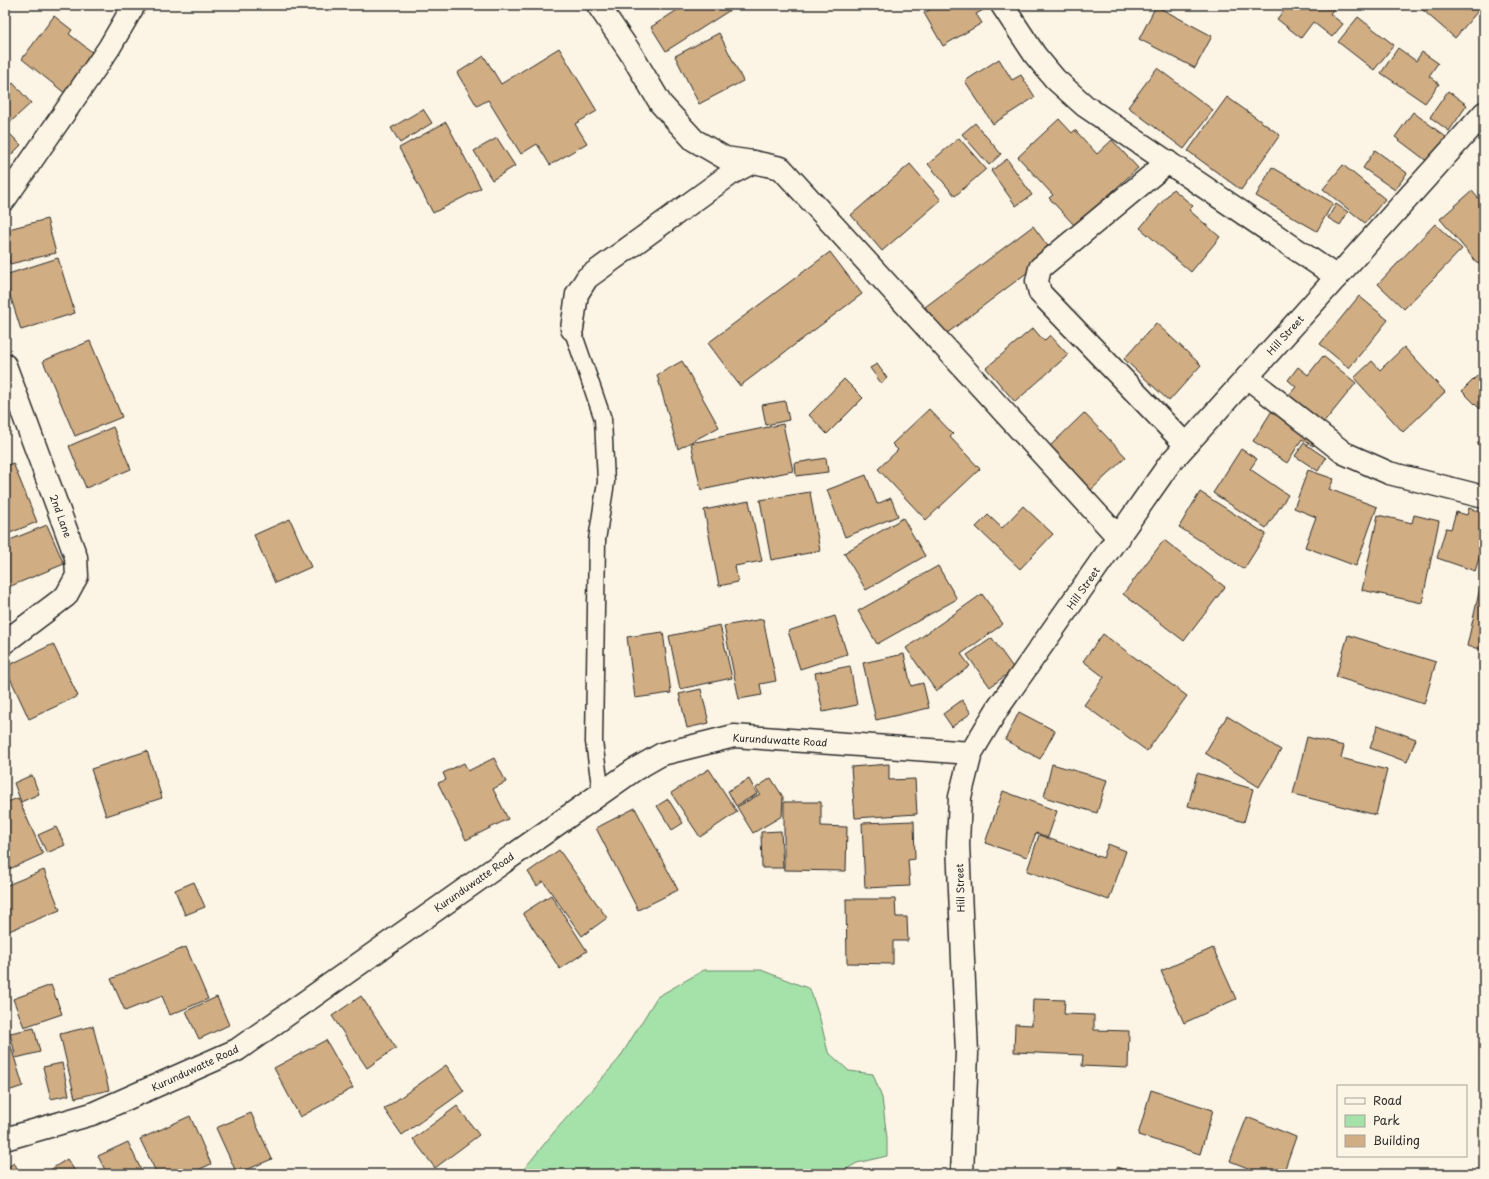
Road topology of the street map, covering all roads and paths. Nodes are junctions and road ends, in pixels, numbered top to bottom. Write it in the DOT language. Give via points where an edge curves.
graph roads {
  1 [pos="134,5"];
  2 [pos="598,5"];
  3 [pos="1002,5"];
  4 [pos="1482,118"];
  5 [pos="753,162"];
  6 [pos="1168,162"];
  7 [pos="5,199"];
  8 [pos="1337,277"];
  9 [pos="572,329"];
  10 [pos="5,365"];
  11 [pos="1247,377"];
  12 [pos="1186,445"];
  13 [pos="1484,497"];
  14 [pos="1119,538"];
  15 [pos="5,642"];
  16 [pos="971,754"];
  17 [pos="601,793"];
  18 [pos="5,1139"];
  19 [pos="962,1174"];
  1 -- 7 [label="street" via="109,48"];
  2 -- 5 [label="street" via="661,104 694,140 725,158"];
  3 -- 6 [label="street" via="1035,55 1055,79 1085,106"];
  4 -- 8 [label="street, Hill Street"];
  5 -- 9 [label="street" via="732,173 587,278 577,294"];
  5 -- 14 [label="street" via="781,168"];
  6 -- 8 [label="street"];
  6 -- 12 [label="street" via="1040,268 1037,282 1040,293"];
  8 -- 11 [label="street, Hill Street"];
  9 -- 17 [label="lane" via="603,419 606,482 597,540 594,742"];
  10 -- 15 [label="street, 2nd Lane" via="76,557 77,576 66,596"];
  11 -- 12 [label="street, Hill Street"];
  11 -- 13 [label="street" via="1344,453 1389,473"];
  12 -- 14 [label="street, Hill Street" via="1170,463"];
  14 -- 16 [label="street, Hill Street" via="998,708"];
  16 -- 17 [label="street, Kurunduwatte Road" via="734,736 662,754"];
  16 -- 19 [label="street, Hill Street" via="960,798 958,844 967,1053"];
  17 -- 18 [label="street, Kurunduwatte Road" via="237,1050 92,1114"];
}
